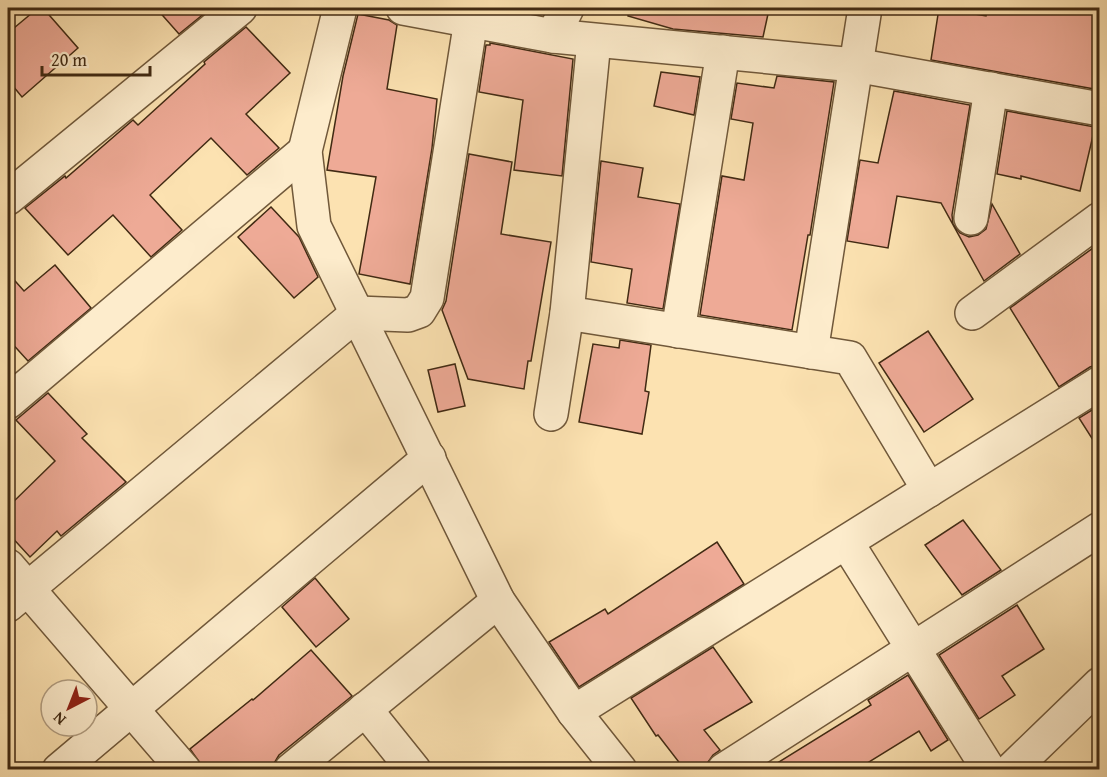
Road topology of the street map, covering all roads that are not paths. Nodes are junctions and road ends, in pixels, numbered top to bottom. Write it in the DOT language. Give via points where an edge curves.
graph roads {
  1 [pos="240,8"];
  2 [pos="340,8"];
  3 [pos="414,8"];
  4 [pos="865,8"];
  5 [pos="471,20"];
  6 [pos="560,22"];
  7 [pos="594,41"];
  8 [pos="723,52"];
  9 [pos="855,65"];
  10 [pos="990,89"];
  11 [pos="1100,109"];
  12 [pos="304,151"];
  13 [pos="8,198"];
  14 [pos="971,218"];
  15 [pos="1100,219"];
  16 [pos="358,313"];
  17 [pos="567,313"];
  18 [pos="972,313"];
  19 [pos="678,331"];
  20 [pos="811,352"];
  21 [pos="1100,383"];
  22 [pos="8,402"];
  23 [pos="551,414"];
  24 [pos="429,458"];
  25 [pos="929,490"];
  26 [pos="1100,529"];
  27 [pos="847,543"];
  28 [pos="14,586"];
  29 [pos="498,601"];
  30 [pos="913,648"];
  31 [pos="1100,684"];
  32 [pos="131,709"];
  33 [pos="365,709"];
  34 [pos="574,712"];
  35 [pos="59,770"];
  36 [pos="184,770"];
  37 [pos="291,770"];
  38 [pos="414,770"];
  39 [pos="620,770"];
  40 [pos="724,770"];
  41 [pos="989,770"];
  42 [pos="1011,770"];
  1 -- 13 [label="street"];
  2 -- 12 [label="street"];
  3 -- 5 [label="street"];
  4 -- 9 [label="street"];
  5 -- 6 [label="street"];
  5 -- 16 [label="street" via="427,298 419,311 408,315"];
  6 -- 7 [label="street"];
  7 -- 8 [label="street"];
  7 -- 17 [label="street"];
  8 -- 9 [label="street"];
  8 -- 19 [label="street"];
  9 -- 10 [label="street"];
  9 -- 20 [label="street"];
  10 -- 11 [label="street"];
  10 -- 14 [label="street"];
  12 -- 16 [label="street" via="314,226"];
  12 -- 22 [label="street"];
  15 -- 18 [label="street"];
  16 -- 24 [label="street"];
  16 -- 28 [label="street"];
  17 -- 19 [label="street"];
  17 -- 23 [label="street"];
  19 -- 20 [label="street"];
  20 -- 25 [label="street" via="850,358"];
  21 -- 25 [label="street"];
  24 -- 29 [label="street"];
  24 -- 32 [label="street"];
  25 -- 27 [label="street"];
  26 -- 30 [label="street"];
  27 -- 30 [label="street"];
  27 -- 34 [label="street"];
  28 -- 32 [label="street"];
  29 -- 33 [label="street"];
  29 -- 34 [label="street"];
  30 -- 40 [label="street"];
  30 -- 41 [label="street"];
  31 -- 42 [label="street"];
  32 -- 35 [label="street"];
  32 -- 36 [label="street"];
  33 -- 37 [label="street"];
  33 -- 38 [label="street"];
  34 -- 39 [label="street"];
}
